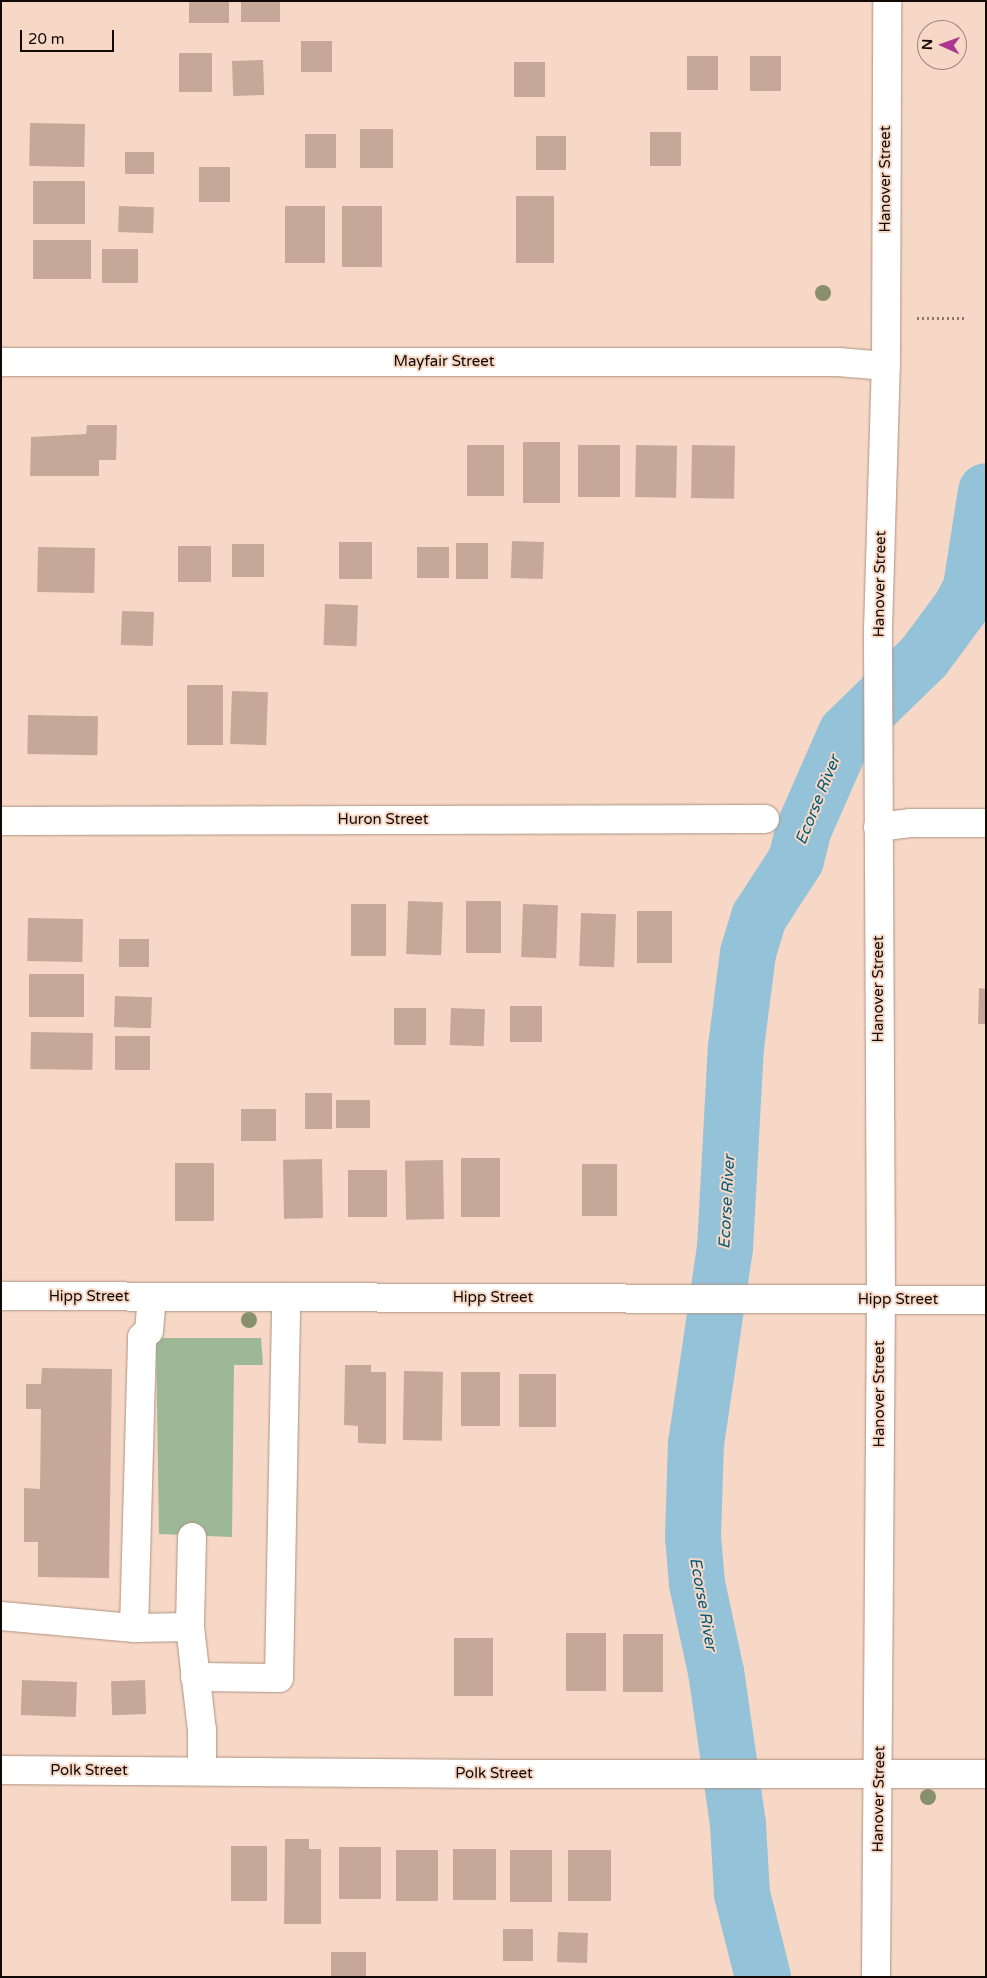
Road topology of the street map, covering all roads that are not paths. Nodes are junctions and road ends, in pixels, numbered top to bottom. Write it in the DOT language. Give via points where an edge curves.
graph roads {
  1 [pos="887,1"];
  2 [pos="1,362"];
  3 [pos="886,366"];
  4 [pos="765,819"];
  5 [pos="1,821"];
  6 [pos="986,823"];
  7 [pos="878,827"];
  8 [pos="1,1296"];
  9 [pos="152,1297"];
  10 [pos="286,1297"];
  11 [pos="881,1300"];
  12 [pos="986,1300"];
  13 [pos="192,1537"];
  14 [pos="1,1616"];
  15 [pos="134,1628"];
  16 [pos="190,1628"];
  17 [pos="195,1678"];
  18 [pos="1,1770"];
  19 [pos="202,1772"];
  20 [pos="880,1774"];
  21 [pos="986,1774"];
  22 [pos="876,1977"];
  1 -- 3 [label="street, Hanover Street"];
  2 -- 3 [label="street, Mayfair Street" via="838,362"];
  3 -- 7 [label="street, Hanover Street" via="878,630"];
  4 -- 5 [label="street, Huron Street"];
  6 -- 7 [label="street" via="910,823"];
  7 -- 11 [label="street, Hanover Street"];
  8 -- 9 [label="street, Hipp Street"];
  9 -- 10 [label="street, Hipp Street"];
  9 -- 15 [label="street" via="149,1331 142,1337"];
  10 -- 11 [label="street, Hipp Street"];
  10 -- 17 [label="street" via="279,1678"];
  11 -- 12 [label="street, Hipp Street"];
  11 -- 20 [label="street, Hanover Street"];
  13 -- 16 [label="street"];
  14 -- 15 [label="street"];
  15 -- 16 [label="street"];
  16 -- 17 [label="street"];
  17 -- 19 [label="street" via="202,1730"];
  18 -- 19 [label="street, Polk Street"];
  19 -- 20 [label="street, Polk Street"];
  20 -- 21 [label="street, Polk Street"];
  20 -- 22 [label="street, Hanover Street"];
}
